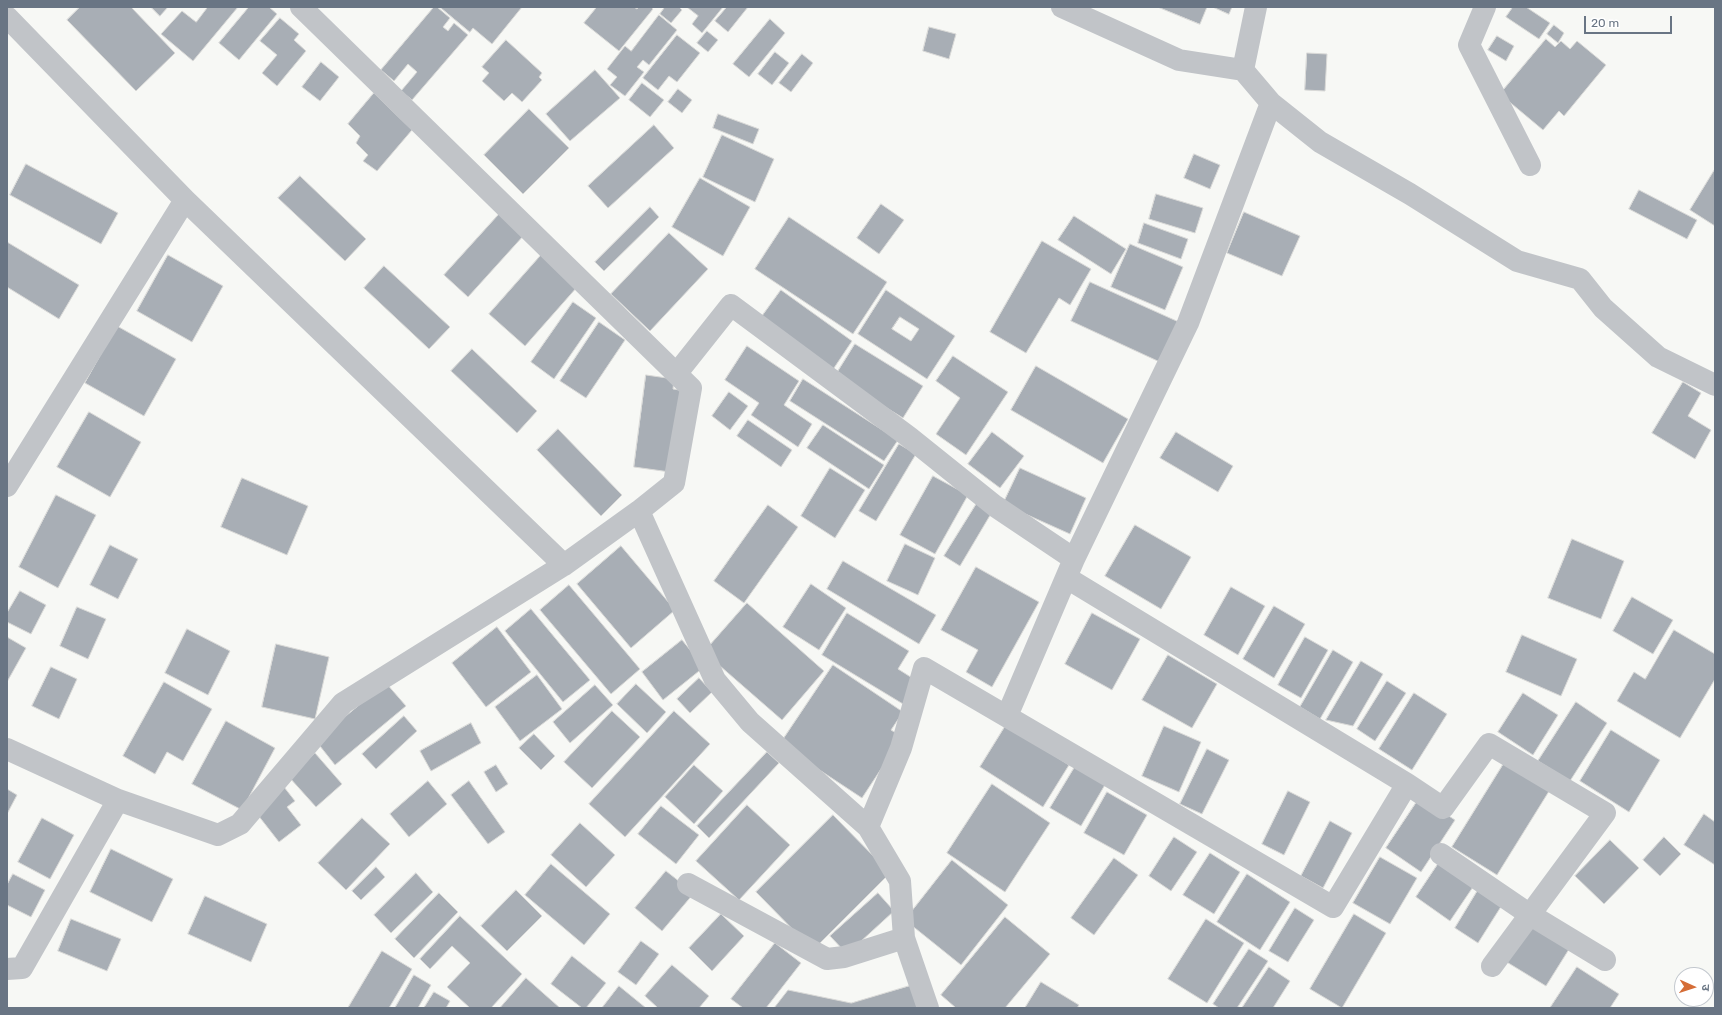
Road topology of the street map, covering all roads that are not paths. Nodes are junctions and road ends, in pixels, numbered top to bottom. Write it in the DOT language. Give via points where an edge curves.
graph roads {
  1 [pos="1062,7"];
  2 [pos="1256,7"];
  3 [pos="1485,7"];
  4 [pos="313,11"];
  5 [pos="7,17"];
  6 [pos="1243,70"];
  7 [pos="1271,103"];
  8 [pos="1530,165"];
  9 [pos="185,200"];
  10 [pos="677,373"];
  11 [pos="1715,384"];
  12 [pos="7,486"];
  13 [pos="639,511"];
  14 [pos="564,565"];
  15 [pos="1070,568"];
  16 [pos="1007,716"];
  17 [pos="7,749"];
  18 [pos="1407,784"];
  19 [pos="118,800"];
  20 [pos="868,827"];
  21 [pos="1441,854"];
  22 [pos="688,884"];
  23 [pos="1529,914"];
  24 [pos="904,938"];
  25 [pos="1605,960"];
  26 [pos="1492,966"];
  27 [pos="7,969"];
  28 [pos="928,1008"];
  1 -- 6 [label="street" via="1179,60"];
  2 -- 6 [label="street"];
  3 -- 8 [label="street" via="1469,44"];
  4 -- 10 [label="street"];
  5 -- 9 [label="street"];
  6 -- 7 [label="street"];
  7 -- 11 [label="street" via="1320,142 1410,194 1517,261 1580,279 1603,308 1658,357"];
  7 -- 15 [label="street" via="1188,323"];
  9 -- 12 [label="street"];
  9 -- 14 [label="street"];
  10 -- 13 [label="street" via="691,388 674,483"];
  10 -- 15 [label="street" via="731,305 909,437"];
  13 -- 14 [label="street"];
  13 -- 20 [label="street" via="715,680 750,722"];
  14 -- 19 [label="street" via="343,703 240,824 218,835"];
  15 -- 16 [label="street"];
  15 -- 18 [label="street"];
  16 -- 18 [label="street" via="1333,907"];
  16 -- 20 [label="street" via="924,668 901,748"];
  17 -- 19 [label="street"];
  18 -- 23 [label="street" via="1443,808 1489,744 1604,813"];
  19 -- 27 [label="street" via="22,968"];
  20 -- 24 [label="street" via="900,881"];
  21 -- 23 [label="street"];
  22 -- 24 [label="street" via="827,959 844,957"];
  23 -- 25 [label="street"];
  23 -- 26 [label="street"];
  24 -- 28 [label="street"];
}
